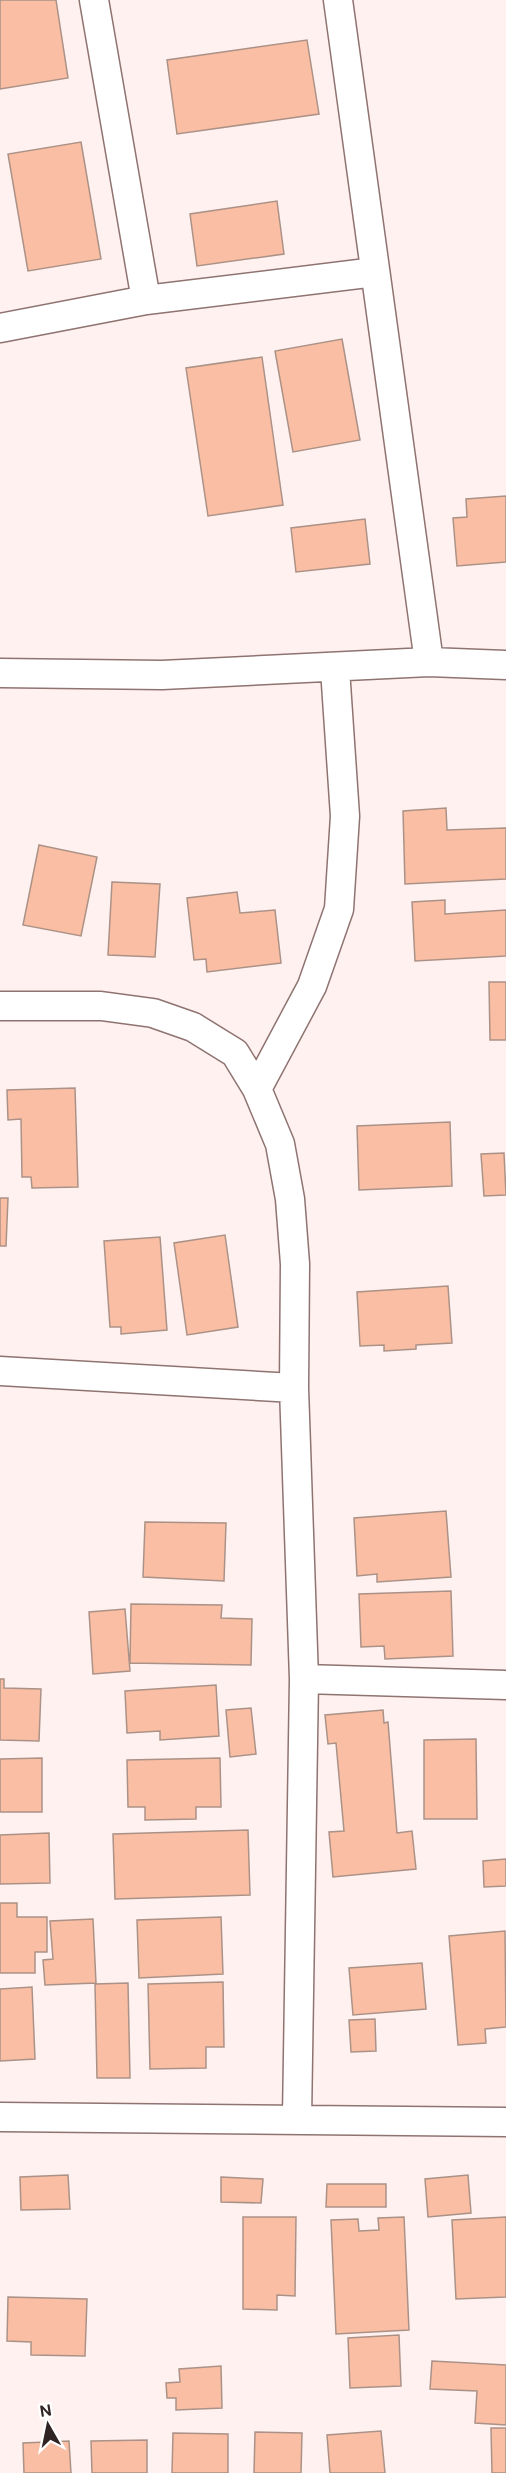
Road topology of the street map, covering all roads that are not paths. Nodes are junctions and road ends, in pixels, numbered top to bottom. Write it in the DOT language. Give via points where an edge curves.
graph roads {
  1 [pos="94,0"];
  2 [pos="338,0"];
  3 [pos="375,272"];
  4 [pos="146,300"];
  5 [pos="0,328"];
  6 [pos="429,662"];
  7 [pos="506,665"];
  8 [pos="335,669"];
  9 [pos="0,673"];
  10 [pos="0,1005"];
  11 [pos="257,1089"];
  12 [pos="0,1371"];
  13 [pos="294,1388"];
  14 [pos="304,1679"];
  15 [pos="506,1685"];
  16 [pos="0,2117"];
  17 [pos="297,2119"];
  18 [pos="506,2122"];
  1 -- 4 [label="street"];
  2 -- 3 [label="street"];
  3 -- 4 [label="street"];
  3 -- 6 [label="street"];
  4 -- 5 [label="street"];
  6 -- 7 [label="street"];
  6 -- 8 [label="street"];
  8 -- 9 [label="street" via="162,675"];
  8 -- 11 [label="street" via="345,816 339,909 312,986"];
  10 -- 11 [label="street" via="101,1006 153,1013 193,1028 235,1053"];
  11 -- 13 [label="street" via="280,1144 290,1199 295,1264"];
  12 -- 13 [label="street"];
  13 -- 14 [label="street"];
  14 -- 15 [label="street"];
  14 -- 17 [label="street"];
  16 -- 17 [label="street"];
  17 -- 18 [label="street"];
}
